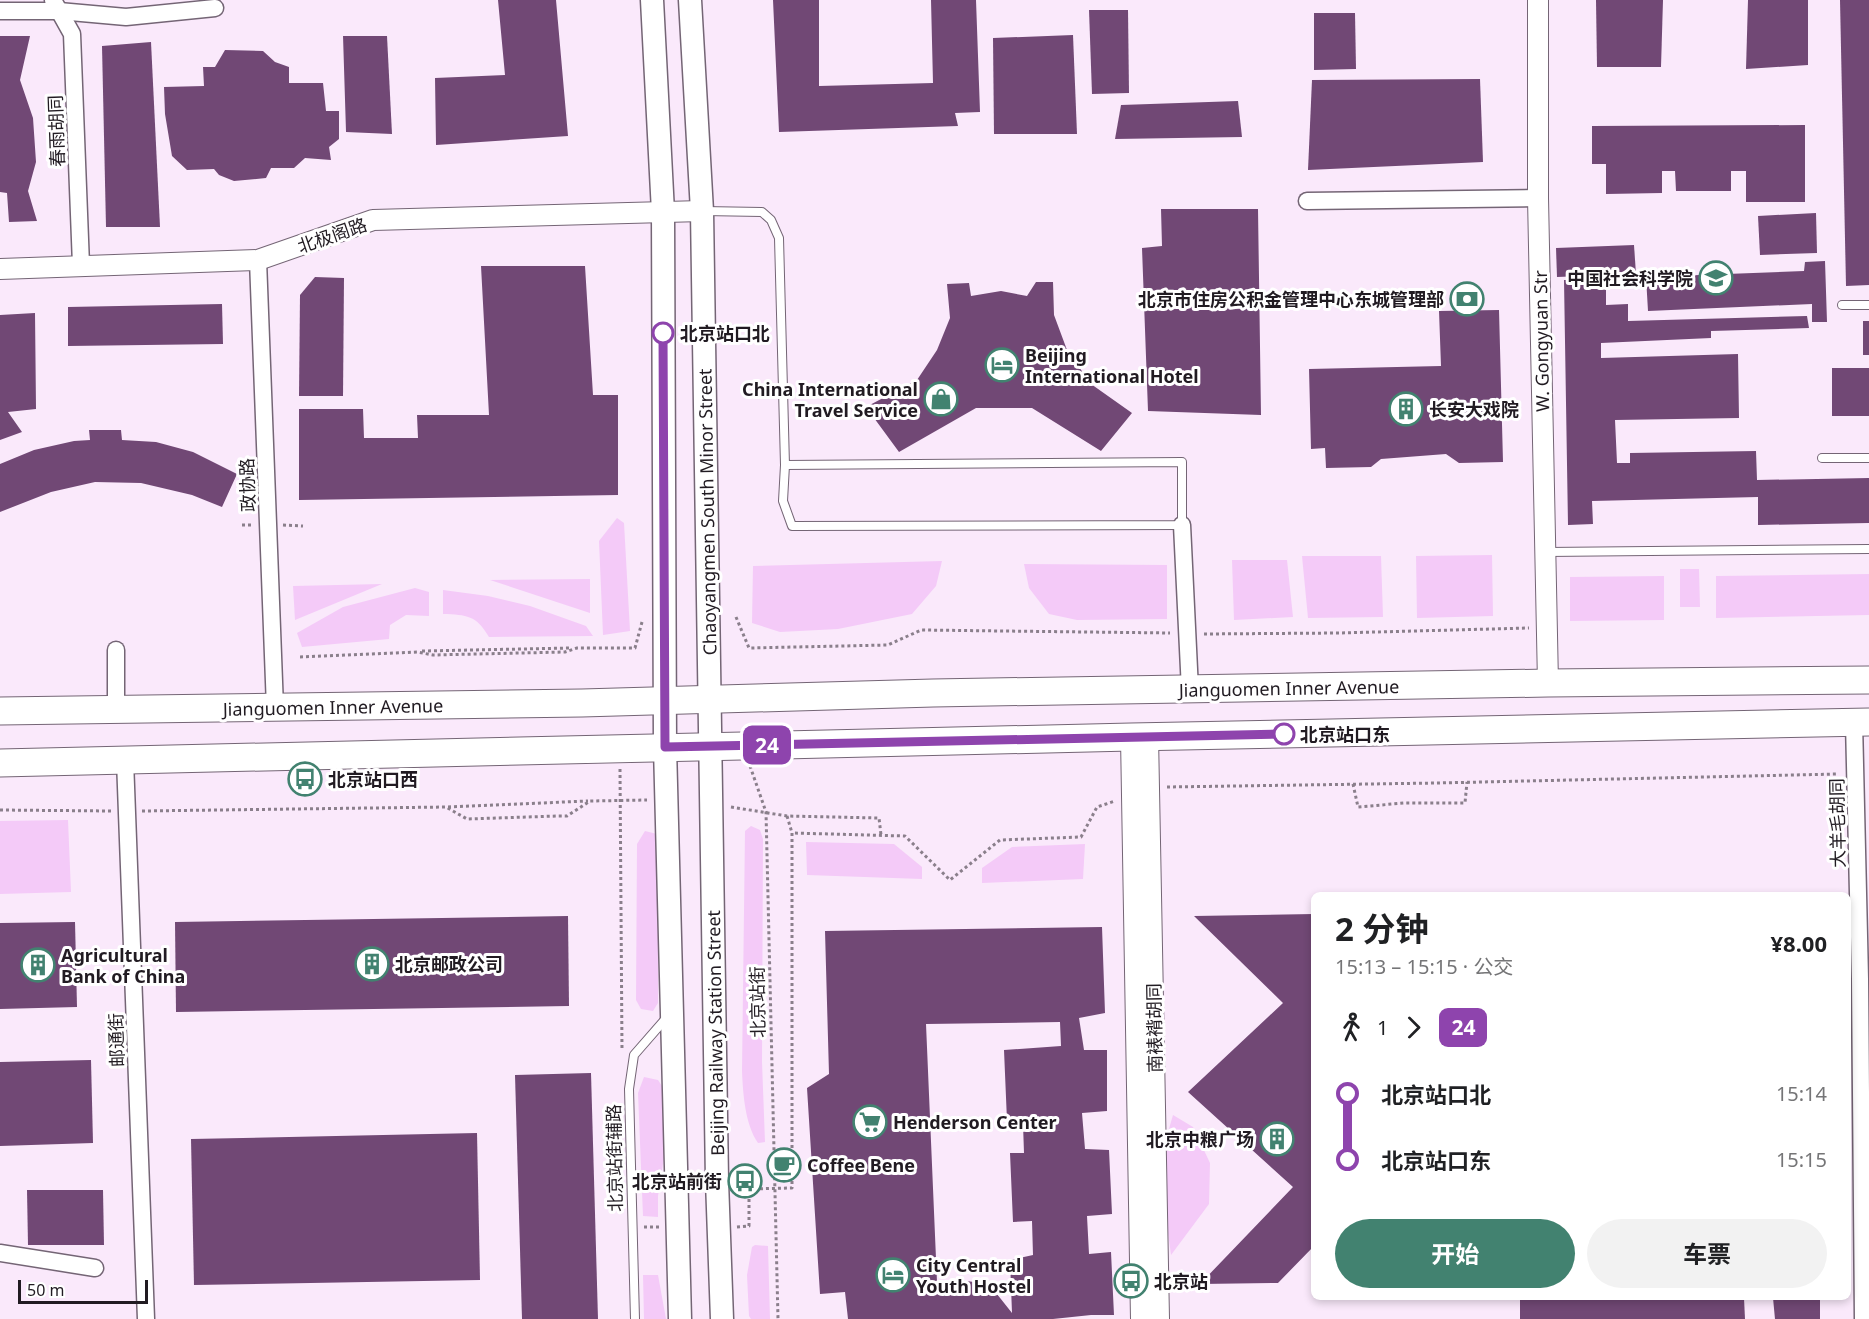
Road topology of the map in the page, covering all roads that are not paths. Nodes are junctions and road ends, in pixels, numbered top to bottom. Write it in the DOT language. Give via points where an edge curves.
graph roads {
  1 [pos="652,0"];
  2 [pos="690,0"];
  3 [pos="1538,0"];
  4 [pos="56,6"];
  5 [pos="215,8"];
  6 [pos="0,11"];
  7 [pos="1538,198"];
  8 [pos="1307,201"];
  9 [pos="702,211"];
  10 [pos="663,212"];
  11 [pos="258,260"];
  12 [pos="81,265"];
  13 [pos="0,269"];
  14 [pos="1842,305"];
  15 [pos="1869,305"];
  16 [pos="1822,458"];
  17 [pos="1869,458"];
  18 [pos="785,465"];
  19 [pos="1182,525"];
  20 [pos="1869,549"];
  21 [pos="1545,552"];
  22 [pos="116,650"];
  23 [pos="1862,678"];
  24 [pos="1548,683"];
  25 [pos="1190,690"];
  26 [pos="710,700"];
  27 [pos="666,701"];
  28 [pos="275,708"];
  29 [pos="116,710"];
  30 [pos="0,711"];
  31 [pos="1864,723"];
  32 [pos="1139,736"];
  33 [pos="711,746"];
  34 [pos="665,747"];
  35 [pos="125,760"];
  36 [pos="0,763"];
  37 [pos="672,1011"];
  38 [pos="1866,1249"];
  39 [pos="0,1253"];
  40 [pos="95,1268"];
  41 [pos="146,1319"];
  42 [pos="635,1319"];
  43 [pos="680,1319"];
  44 [pos="722,1319"];
  45 [pos="1141,1319"];
  46 [pos="1159,1319"];
  47 [pos="1863,1319"];
  1 -- 10 [label="main road"];
  2 -- 9 [label="main road, Chaoyangmen South Minor Street"];
  3 -- 7 [label="street, W. Gongyuan Str"];
  4 -- 5 [label="street" via="126,16"];
  4 -- 6 [label="street"];
  4 -- 12 [label="street, 春雨胡同" via="72,34"];
  7 -- 8 [label="street"];
  7 -- 21 [label="street, W. Gongyuan Str"];
  9 -- 10 [label="street, 北极阁路"];
  9 -- 18 [label="lane" via="762,212 771,220 779,238"];
  9 -- 26 [label="main road, Chaoyangmen South Minor Street"];
  10 -- 11 [label="street, 北极阁路" via="373,220"];
  10 -- 27 [label="main road"];
  11 -- 12 [label="street, 北极阁路"];
  11 -- 28 [label="street, 政协路"];
  12 -- 13 [label="street, 北极阁路"];
  14 -- 15 [label="lane"];
  16 -- 17 [label="lane"];
  18 -- 19 [label="lane" via="783,501 792,526"];
  18 -- 19 [label="lane" via="1182,462"];
  19 -- 25 [label="street"];
  20 -- 21 [label="lane"];
  21 -- 24 [label="street, W. Gongyuan Str"];
  22 -- 29 [label="street"];
  23 -- 24 [label="highway, Jianguomen Inner Avenue"];
  24 -- 25 [label="highway, Jianguomen Inner Avenue"];
  25 -- 26 [label="highway, Jianguomen Inner Avenue"];
  26 -- 27 [label="highway, Jianguomen Inner Avenue"];
  26 -- 33 [label="main road, Chaoyangmen South Minor Street"];
  27 -- 28 [label="highway, Jianguomen Inner Avenue"];
  27 -- 34 [label="main road"];
  28 -- 29 [label="highway, Jianguomen Inner Avenue"];
  29 -- 30 [label="highway, Jianguomen Inner Avenue"];
  31 -- 32 [label="highway"];
  31 -- 38 [label="street, 大羊毛胡同" via="1860,979"];
  32 -- 33 [label="highway"];
  32 -- 45 [label="street"];
  32 -- 46 [label="street, 南裱褙胡同"];
  33 -- 34 [label="highway"];
  33 -- 44 [label="main road, Beijing Railway Station Street"];
  34 -- 35 [label="highway"];
  34 -- 37 [label="main road"];
  35 -- 36 [label="highway"];
  35 -- 41 [label="street, 邮通街"];
  37 -- 42 [label="lane, 北京站街辅路" via="634,1055 629,1089"];
  37 -- 43 [label="main road"];
  38 -- 47 [label="street, 大羊毛胡同"];
  39 -- 40 [label="street"];
}
